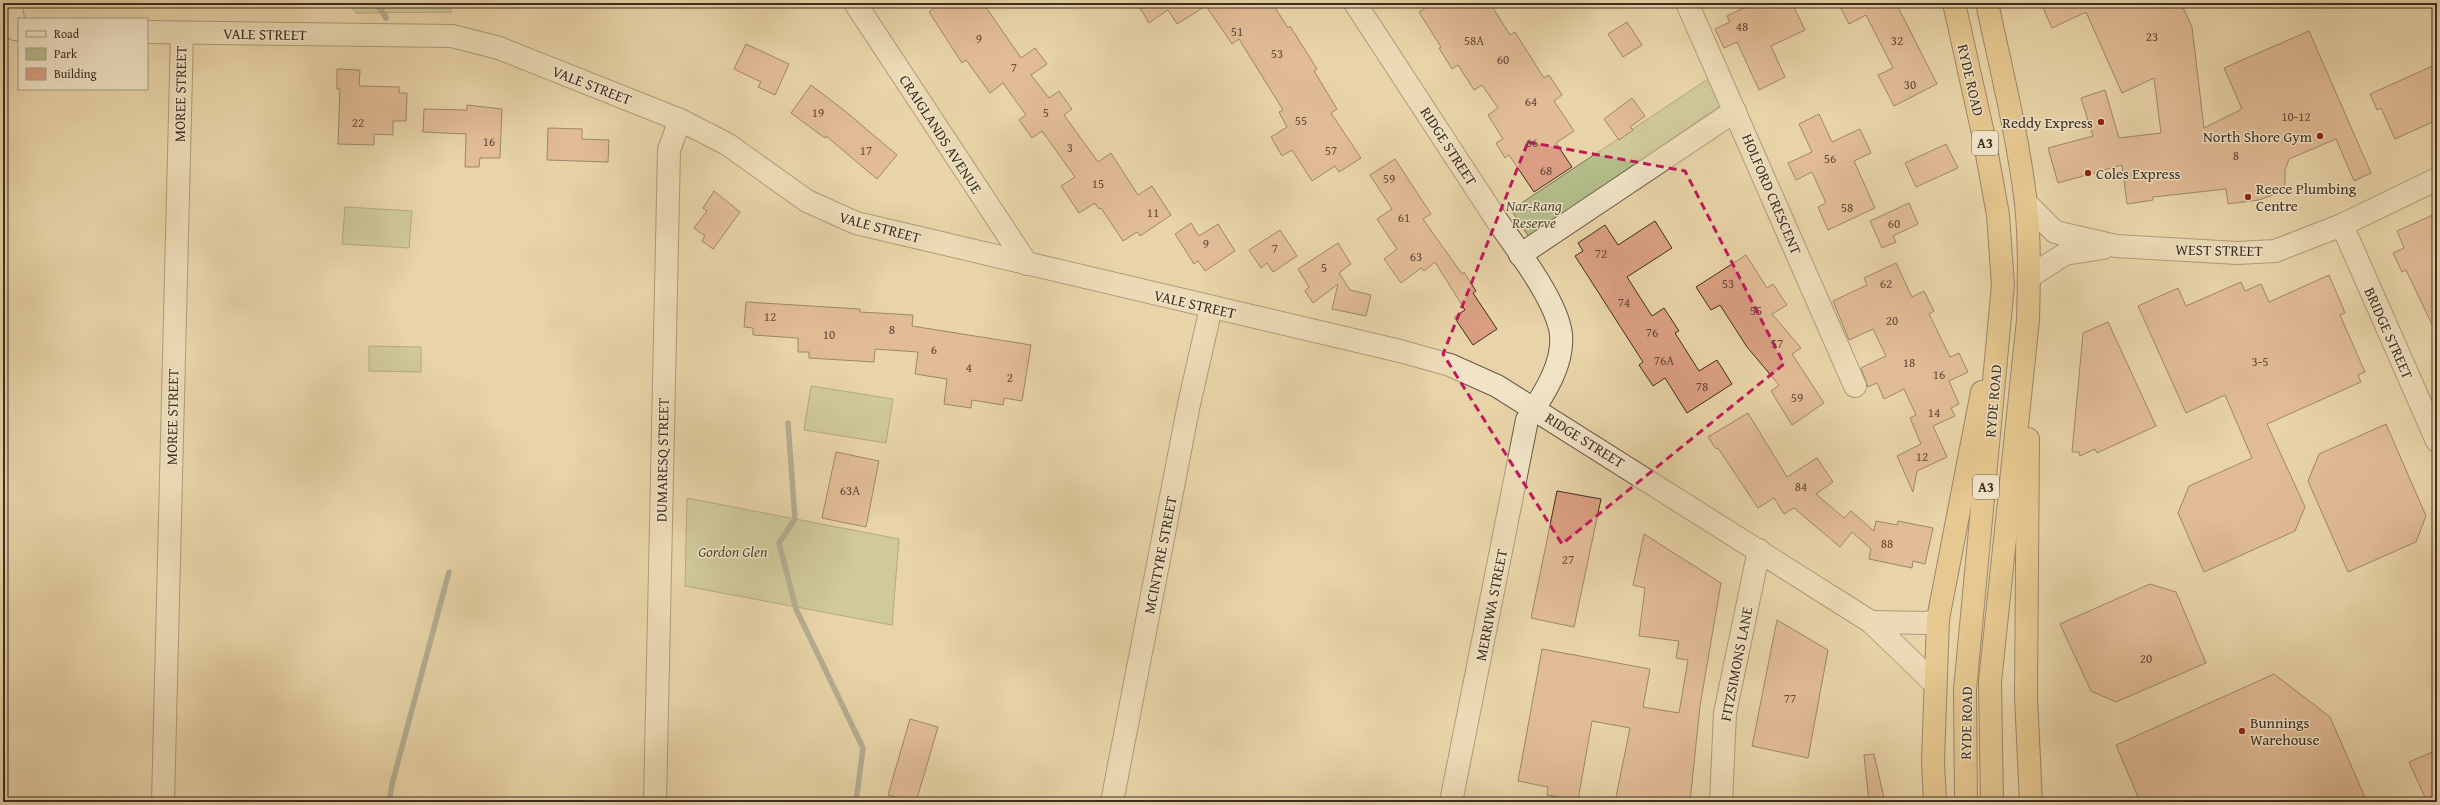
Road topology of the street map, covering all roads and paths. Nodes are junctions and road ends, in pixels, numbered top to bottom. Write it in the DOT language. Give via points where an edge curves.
graph roads {
  1 [pos="10,3"];
  2 [pos="855,3"];
  3 [pos="1355,3"];
  4 [pos="1687,3"];
  5 [pos="1954,3"];
  6 [pos="1987,3"];
  7 [pos="12,29"];
  8 [pos="148,32"];
  9 [pos="182,33"];
  10 [pos="1735,111"];
  11 [pos="680,120"];
  12 [pos="2437,178"];
  13 [pos="2026,203"];
  14 [pos="2342,224"];
  15 [pos="2116,246"];
  16 [pos="1520,255"];
  17 [pos="1027,264"];
  18 [pos="2029,277"];
  19 [pos="2003,285"];
  20 [pos="1211,308"];
  21 [pos="2028,320"];
  22 [pos="1855,386"];
  23 [pos="1534,409"];
  24 [pos="2437,442"];
  25 [pos="1759,550"];
  26 [pos="1938,619"];
  27 [pos="1871,622"];
  28 [pos="1935,684"];
  29 [pos="163,802"];
  30 [pos="655,802"];
  31 [pos="1112,802"];
  32 [pos="1452,802"];
  33 [pos="1721,802"];
  34 [pos="1935,802"];
  35 [pos="1966,802"];
  36 [pos="1992,802"];
  37 [pos="2031,802"];
  1 -- 7 [label="street"];
  2 -- 17 [label="street, CRAIGLANDS AVENUE"];
  3 -- 16 [label="street, RIDGE STREET"];
  4 -- 10 [label="street, HOLFORD CRESCENT"];
  5 -- 19 [label="highway, RYDE ROAD / A3" via="1998,215"];
  6 -- 13 [label="highway, RYDE ROAD / A3"];
  8 -- 9 [label="street, VALE STREET"];
  9 -- 11 [label="street, VALE STREET" via="452,36 499,48"];
  9 -- 29 [label="street, MOREE STREET"];
  10 -- 16 [label="street"];
  10 -- 22 [label="street, HOLFORD CRESCENT"];
  11 -- 17 [label="street, VALE STREET" via="727,144 807,201 830,213 856,223"];
  11 -- 30 [label="street, DUMARESQ STREET" via="669,150"];
  12 -- 14 [label="street, WEST STREET"];
  13 -- 15 [label="street, WEST STREET" via="2055,232"];
  13 -- 18 [label="highway, RYDE ROAD / A3"];
  14 -- 15 [label="street, WEST STREET" via="2275,251 2237,253"];
  14 -- 24 [label="street, BRIDGE STREET"];
  15 -- 18 [label="street, WEST STREET" via="2065,254"];
  16 -- 23 [label="street, RIDGE STREET" via="1556,313 1561,335 1559,357 1552,378"];
  17 -- 20 [label="street, VALE STREET"];
  18 -- 21 [label="highway, RYDE ROAD / A3"];
  19 -- 26 [label="highway"];
  19 -- 35 [label="highway, RYDE ROAD / A3" via="1966,682"];
  20 -- 23 [label="street, VALE STREET" via="1400,351 1450,365 1497,386"];
  20 -- 31 [label="street, MCINTYRE STREET" via="1188,411"];
  21 -- 36 [label="highway, RYDE ROAD / A3" via="1990,682"];
  21 -- 37 [label="highway" via="2026,697"];
  23 -- 25 [label="street, RIDGE STREET"];
  23 -- 32 [label="street, MERRIWA STREET" via="1527,420"];
  25 -- 27 [label="street, RIDGE STREET"];
  25 -- 33 [label="street, FITZSIMONS LANE" via="1724,713"];
  26 -- 27 [label="street" via="1928,623"];
  26 -- 28 [label="highway"];
  27 -- 28 [label="street, RIDGE STREET"];
  28 -- 34 [label="highway"];
}
